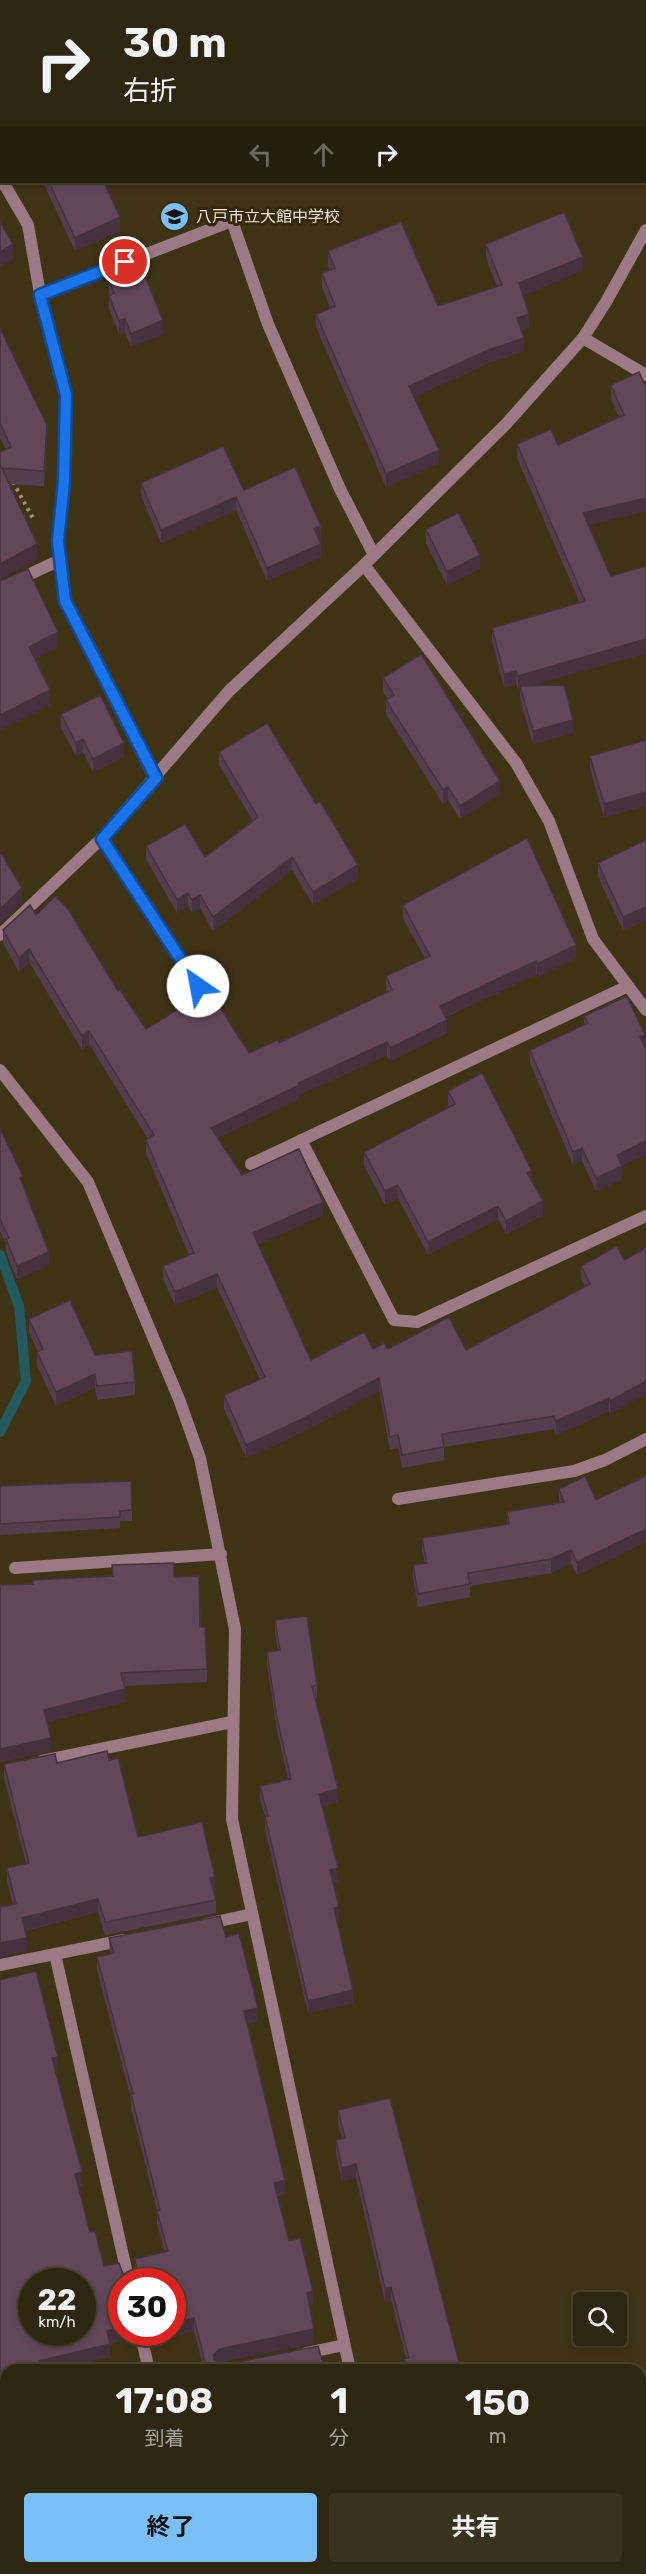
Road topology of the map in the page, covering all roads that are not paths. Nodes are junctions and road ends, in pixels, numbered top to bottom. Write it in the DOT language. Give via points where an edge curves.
graph roads {
  1 [pos="4,183"];
  2 [pos="646,230"];
  3 [pos="40,295"];
  4 [pos="582,338"];
  5 [pos="646,375"];
  6 [pos="374,555"];
  7 [pos="58,561"];
  8 [pos="364,565"];
  9 [pos="0,588"];
  10 [pos="156,778"];
  11 [pos="102,839"];
  12 [pos="0,935"];
  13 [pos="198,986"];
  14 [pos="628,986"];
  15 [pos="646,1010"];
  16 [pos="0,1070"];
  17 [pos="301,1140"];
  18 [pos="251,1164"];
  19 [pos="646,1216"];
  20 [pos="646,1438"];
  21 [pos="398,1499"];
  22 [pos="221,1554"];
  23 [pos="15,1568"];
  24 [pos="232,1722"];
  25 [pos="35,1762"];
  26 [pos="252,1914"];
  27 [pos="194,1926"];
  28 [pos="136,1938"];
  29 [pos="55,1954"];
  30 [pos="0,1965"];
  31 [pos="126,2268"];
  32 [pos="344,2344"];
  33 [pos="143,2346"];
  34 [pos="289,2356"];
  35 [pos="148,2364"];
  36 [pos="349,2364"];
  1 -- 3 [label="street" via="28,225"];
  2 -- 4 [label="street"];
  3 -- 6 [label="street" via="232,221 268,324 340,489"];
  3 -- 7 [label="street" via="66,395"];
  4 -- 5 [label="street"];
  4 -- 6 [label="street" via="506,424"];
  6 -- 8 [label="street"];
  7 -- 9 [label="street"];
  7 -- 10 [label="street" via="65,601"];
  8 -- 10 [label="street" via="228,691"];
  8 -- 14 [label="street" via="516,763 549,821 593,939"];
  10 -- 11 [label="street"];
  11 -- 12 [label="street"];
  11 -- 13 [label="street"];
  14 -- 15 [label="street"];
  14 -- 17 [label="street"];
  16 -- 22 [label="street" via="88,1182 179,1399 200,1458"];
  17 -- 18 [label="street"];
  17 -- 19 [label="street" via="394,1320 417,1322"];
  20 -- 21 [label="street" via="604,1460 574,1470"];
  22 -- 23 [label="street"];
  22 -- 24 [label="street" via="235,1629"];
  24 -- 25 [label="street"];
  24 -- 26 [label="street" via="232,1819"];
  26 -- 27 [label="street"];
  26 -- 32 [label="street"];
  28 -- 29 [label="street"];
  29 -- 30 [label="street"];
  29 -- 31 [label="street"];
  32 -- 34 [label="street"];
  32 -- 36 [label="street"];
  33 -- 35 [label="street"];
}
